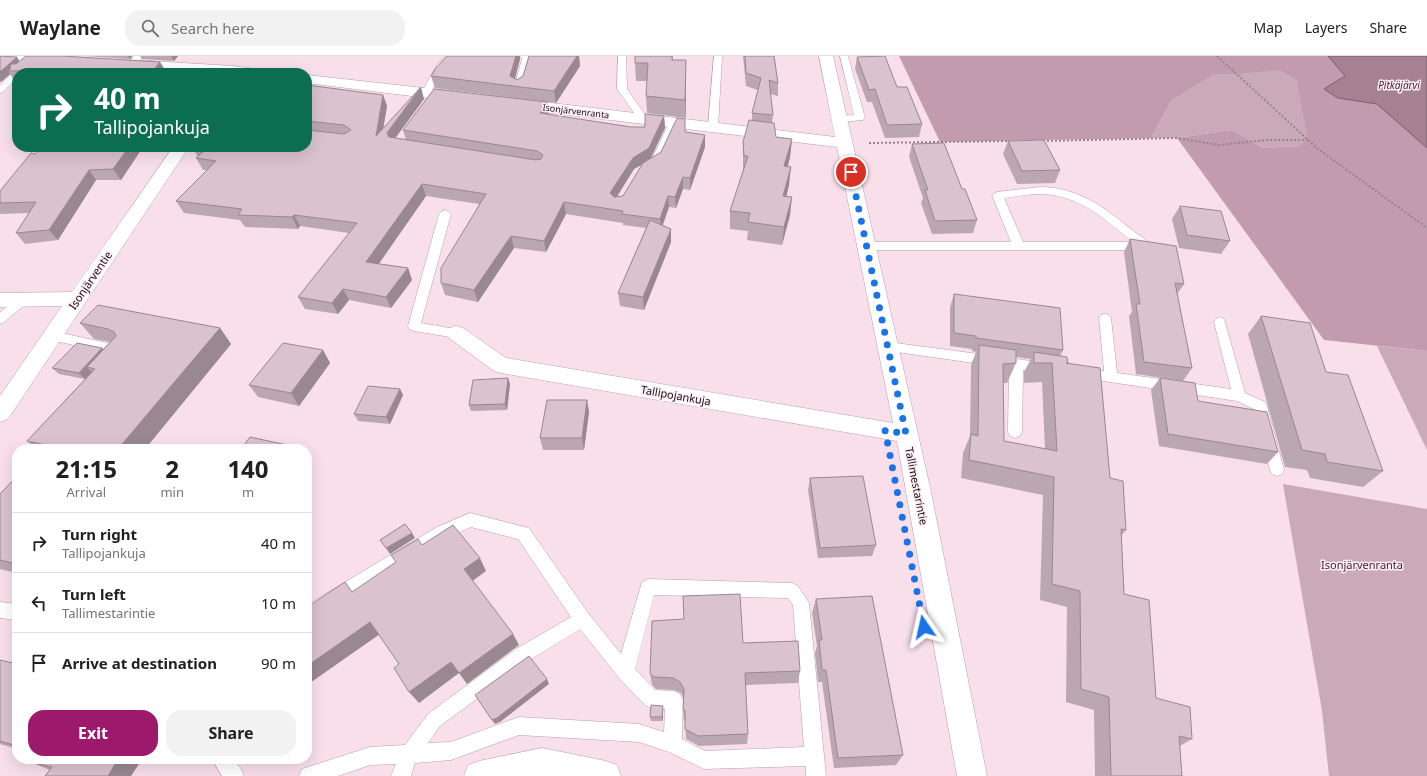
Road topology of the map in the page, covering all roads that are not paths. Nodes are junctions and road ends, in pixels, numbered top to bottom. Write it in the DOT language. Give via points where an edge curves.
graph roads {
  1 [pos="241,56"];
  2 [pos="451,56"];
  3 [pos="524,56"];
  4 [pos="622,56"];
  5 [pos="718,56"];
  6 [pos="826,56"];
  7 [pos="844,56"];
  8 [pos="0,57"];
  9 [pos="29,58"];
  10 [pos="64,61"];
  11 [pos="131,61"];
  12 [pos="21,68"];
  13 [pos="202,68"];
  14 [pos="234,68"];
  15 [pos="12,78"];
  16 [pos="312,80"];
  17 [pos="519,88"];
  18 [pos="0,90"];
  19 [pos="430,96"];
  20 [pos="473,98"];
  21 [pos="504,102"];
  22 [pos="643,119"];
  23 [pos="840,119"];
  24 [pos="674,123"];
  25 [pos="713,127"];
  26 [pos="845,143"];
  27 [pos="177,152"];
  28 [pos="639,172"];
  29 [pos="445,214"];
  30 [pos="1018,245"];
  31 [pos="867,246"];
  32 [pos="77,299"];
  33 [pos="0,300"];
  34 [pos="23,300"];
  35 [pos="1105,318"];
  36 [pos="0,319"];
  37 [pos="1220,322"];
  38 [pos="456,333"];
  39 [pos="52,336"];
  40 [pos="888,347"];
  41 [pos="110,362"];
  42 [pos="1016,363"];
  43 [pos="1111,377"];
  44 [pos="1239,396"];
  45 [pos="0,413"];
  46 [pos="1015,432"];
  47 [pos="906,434"];
  48 [pos="1277,470"];
  49 [pos="0,610"];
  50 [pos="12,611"];
  51 [pos="312,611"];
  52 [pos="582,619"];
  53 [pos="625,672"];
  54 [pos="673,744"];
  55 [pos="409,754"];
  56 [pos="815,756"];
  57 [pos="225,764"];
  58 [pos="234,776"];
  59 [pos="309,776"];
  60 [pos="401,776"];
  61 [pos="479,776"];
  62 [pos="606,776"];
  63 [pos="816,776"];
  64 [pos="972,776"];
  1 -- 14 [label="street"];
  2 -- 19 [label="lane" via="442,65"];
  3 -- 17 [label="lane" via="527,59"];
  4 -- 22 [label="lane" via="622,89"];
  5 -- 25 [label="lane"];
  6 -- 23 [label="street, Tallimestarintie"];
  7 -- 23 [label="lane" via="860,118"];
  8 -- 9 [label="street"];
  9 -- 10 [label="street"];
  9 -- 12 [label="lane"];
  11 -- 13 [label="street"];
  15 -- 18 [label="lane"];
  16 -- 19 [label="street"];
  19 -- 20 [label="street"];
  21 -- 22 [label="street, Isonjärvenranta"];
  22 -- 24 [label="street, Isonjärvenranta"];
  23 -- 26 [label="street, Tallimestarintie"];
  24 -- 25 [label="street, Isonjärvenranta"];
  24 -- 28 [label="lane" via="655,163"];
  25 -- 26 [label="street, Isonjärvenranta"];
  26 -- 31 [label="street, Tallimestarintie"];
  27 -- 32 [label="street, Isonjärventie"];
  29 -- 38 [label="lane" via="414,326"];
  30 -- 30 [label="lane" via="1092,245 1145,246 1092,206 1056,191 997,195"];
  30 -- 31 [label="lane"];
  31 -- 40 [label="street, Tallimestarintie"];
  32 -- 34 [label="street"];
  32 -- 39 [label="street, Isonjärventie"];
  33 -- 34 [label="street"];
  34 -- 36 [label="lane"];
  35 -- 43 [label="lane"];
  37 -- 44 [label="lane"];
  38 -- 47 [label="street, Tallipojankuja" via="501,365"];
  39 -- 41 [label="lane" via="121,351"];
  39 -- 45 [label="street, Isonjärventie"];
  40 -- 42 [label="lane"];
  40 -- 47 [label="street, Tallimestarintie"];
  42 -- 43 [label="lane"];
  42 -- 46 [label="lane"];
  43 -- 44 [label="lane"];
  44 -- 48 [label="lane" via="1260,406"];
  47 -- 64 [label="street, Tallimestarintie"];
  49 -- 50 [label="lane"];
  51 -- 52 [label="lane" via="443,532 470,520 523,533"];
  52 -- 53 [label="lane"];
  52 -- 55 [label="lane" via="522,655 434,720"];
  53 -- 54 [label="lane" via="651,699 674,700"];
  53 -- 56 [label="lane" via="648,587 792,591 800,603"];
  54 -- 55 [label="lane" via="639,733 519,726 451,751"];
  54 -- 56 [label="lane" via="704,760"];
  55 -- 59 [label="lane" via="370,756"];
  55 -- 60 [label="lane"];
  56 -- 63 [label="lane"];
  57 -- 58 [label="lane"];
  61 -- 62 [label="street" via="542,763"];
}
